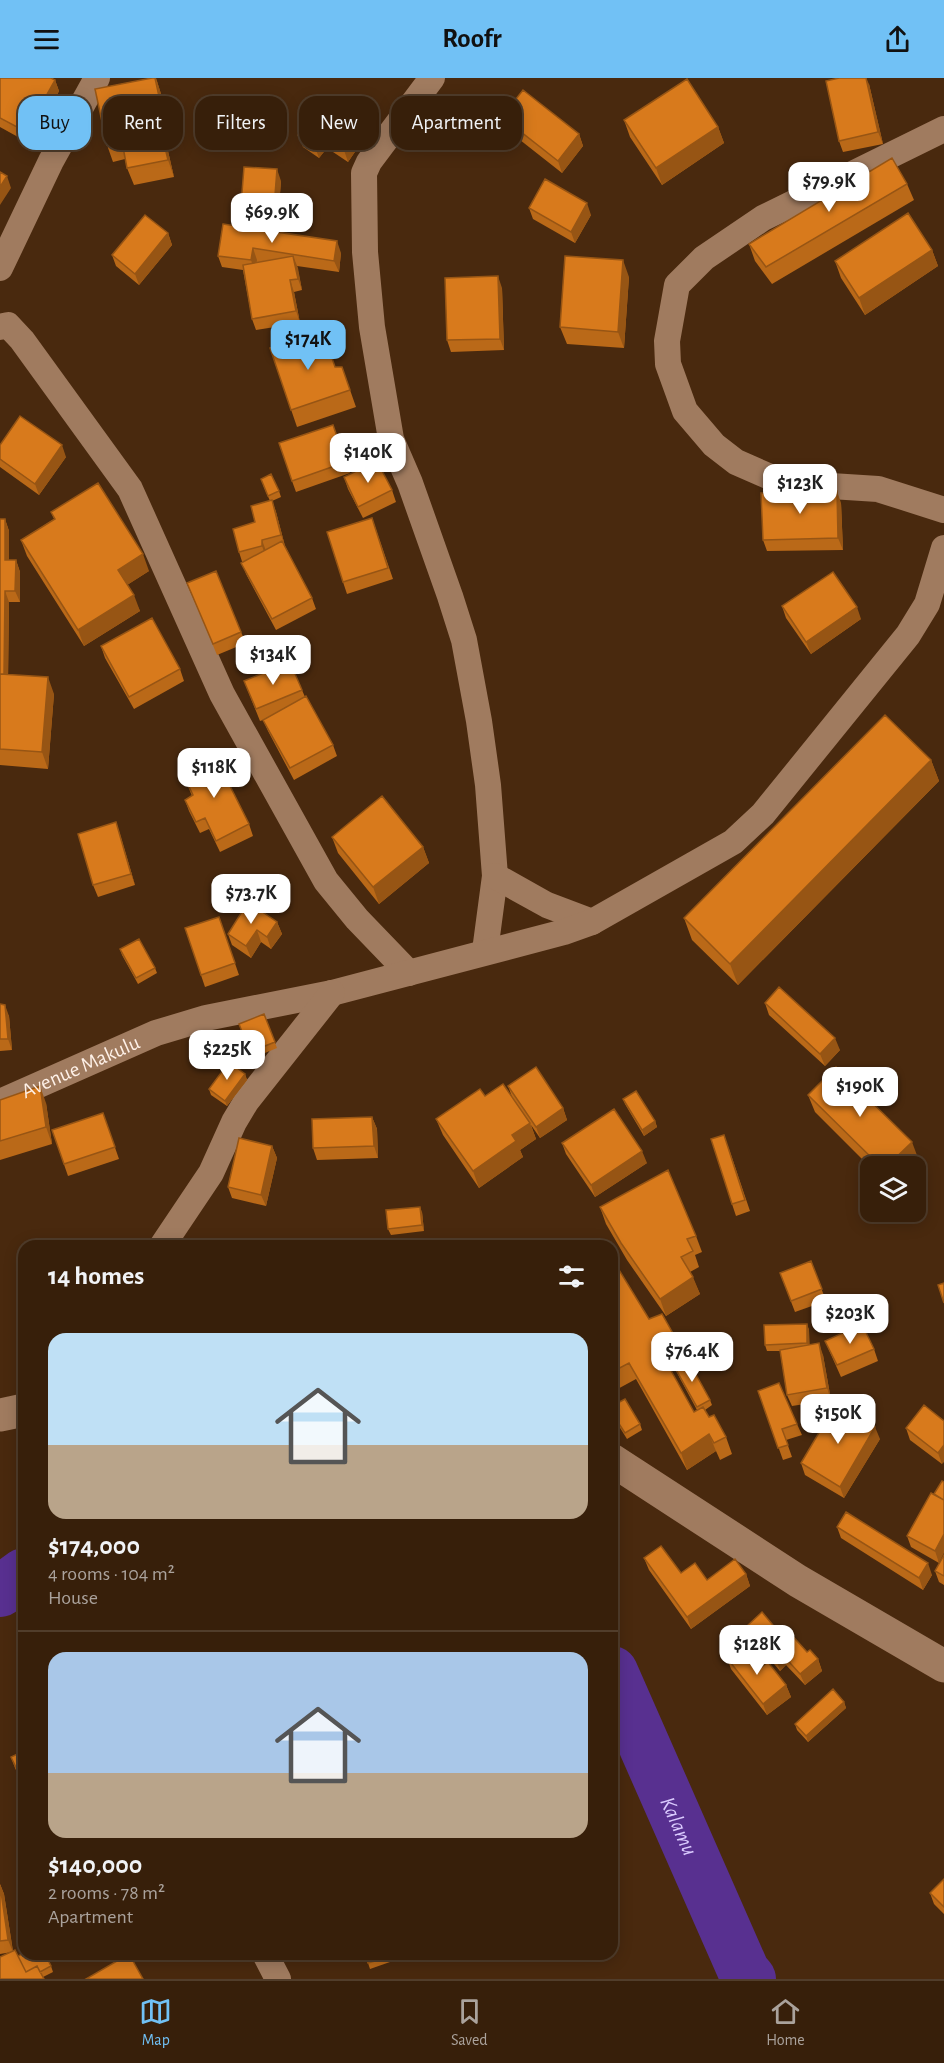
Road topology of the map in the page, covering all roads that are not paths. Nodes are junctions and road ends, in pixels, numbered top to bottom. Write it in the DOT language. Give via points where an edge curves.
graph roads {
  1 [pos="97,78"];
  2 [pos="432,78"];
  3 [pos="944,129"];
  4 [pos="0,268"];
  5 [pos="3,321"];
  6 [pos="944,510"];
  7 [pos="943,554"];
  8 [pos="495,876"];
  9 [pos="592,922"];
  10 [pos="485,951"];
  11 [pos="409,973"];
  12 [pos="332,993"];
  13 [pos="0,1102"];
  14 [pos="166,1240"];
  15 [pos="18,1411"];
  16 [pos="0,1415"];
  17 [pos="618,1464"];
  18 [pos="944,1666"];
  19 [pos="268,1960"];
  20 [pos="278,1979"];
  1 -- 4 [label="street" via="51,161"];
  2 -- 8 [label="street" via="364,173 365,252 380,387 391,439 464,640 488,785"];
  3 -- 6 [label="street" via="763,218 704,258 677,285 666,341 668,364 686,411 705,437 736,462 784,483 878,489"];
  5 -- 11 [label="street" via="130,489 222,694 326,881"];
  7 -- 9 [label="street, Avenue Makulu" via="927,604 908,635 763,813 733,842"];
  8 -- 9 [label="street" via="538,901"];
  8 -- 10 [label="street"];
  9 -- 10 [label="street, Avenue Makulu"];
  10 -- 11 [label="street, Avenue Makulu"];
  11 -- 12 [label="street, Avenue Makulu"];
  12 -- 13 [label="street, Avenue Makulu" via="206,1018 156,1033"];
  12 -- 14 [label="street" via="246,1102 211,1173"];
  15 -- 16 [label="main road"];
  17 -- 18 [label="main road" via="798,1581"];
  19 -- 20 [label="street"];
}
